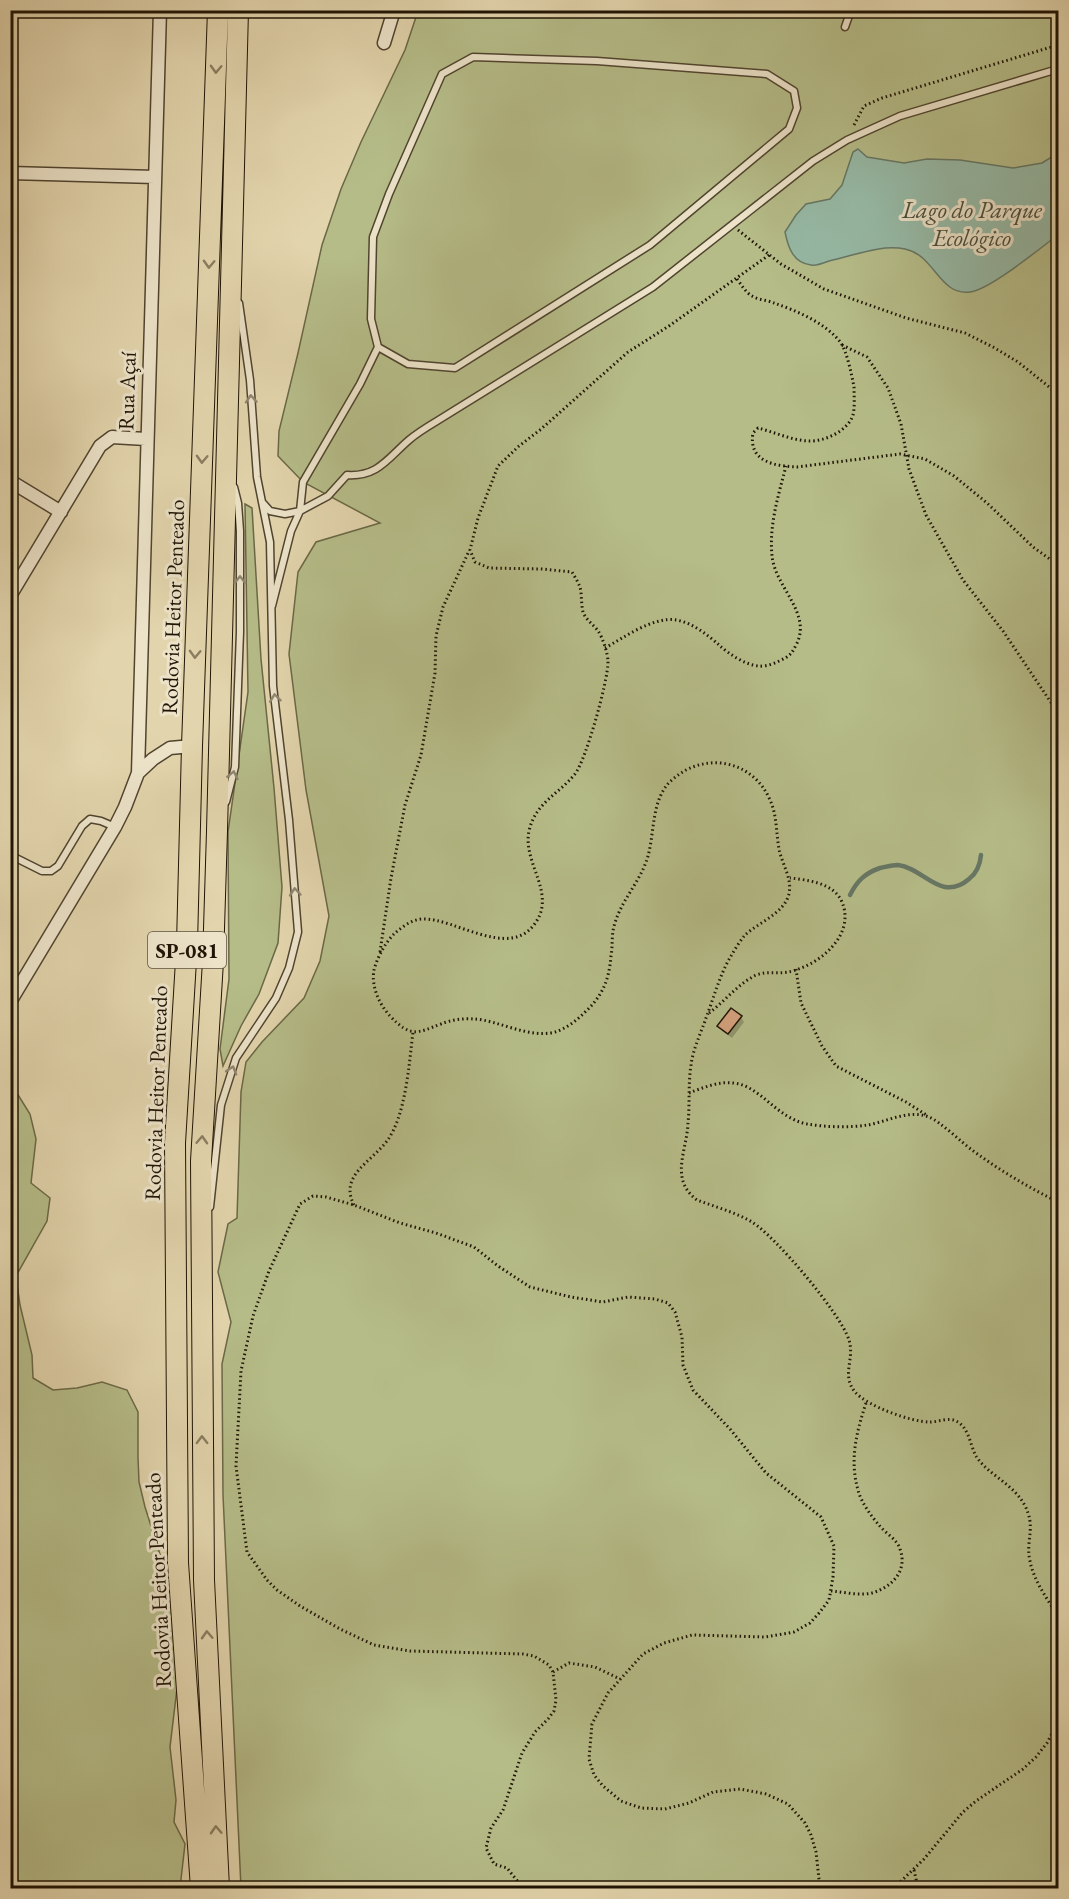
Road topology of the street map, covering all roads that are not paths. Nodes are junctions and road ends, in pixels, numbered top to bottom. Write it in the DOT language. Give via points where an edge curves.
graph roads {
  1 [pos="160,10"];
  2 [pos="218,10"];
  3 [pos="238,10"];
  4 [pos="394,10"];
  5 [pos="851,10"];
  6 [pos="844,27"];
  7 [pos="384,43"];
  8 [pos="1059,69"];
  9 [pos="10,173"];
  10 [pos="155,177"];
  11 [pos="231,248"];
  12 [pos="378,347"];
  13 [pos="146,439"];
  14 [pos="10,481"];
  15 [pos="262,502"];
  16 [pos="300,511"];
  17 [pos="61,512"];
  18 [pos="10,596"];
  19 [pos="272,606"];
  20 [pos="192,746"];
  21 [pos="138,772"];
  22 [pos="115,827"];
  23 [pos="10,855"];
  24 [pos="10,1002"];
  25 [pos="210,1211"];
  26 [pos="209,1223"];
  27 [pos="201,1294"];
  28 [pos="201,1888"];
  29 [pos="219,1888"];
  1 -- 10 [label="street, Rua Açaí"];
  2 -- 20 [label="main road, Rodovia Heitor Penteado / SP-081, one-way"];
  3 -- 11 [label="main road, Rodovia Heitor Penteado / SP-081"];
  4 -- 7 [label="street"];
  5 -- 6 [label="lane"];
  8 -- 16 [label="lane" via="900,116 847,140 813,161 654,287 437,421 372,472 347,475 328,496"];
  9 -- 10 [label="street"];
  10 -- 13 [label="street, Rua Açaí"];
  15 -- 11 [label="lane, one-way"];
  27 -- 11 [label="main road, Rodovia Heitor Penteado / SP-081, one-way" via="201,1161 213,961"];
  12 -- 12 [label="lane" via="371,319 373,237 442,74 473,57 597,61 767,74 794,91 797,108 789,129 650,245 455,368 408,364"];
  12 -- 16 [label="lane" via="303,482"];
  13 -- 17 [label="street" via="112,437 100,446"];
  13 -- 21 [label="street, Rua Açaí"];
  14 -- 17 [label="street"];
  15 -- 16 [label="lane" via="278,513"];
  15 -- 19 [label="lane" via="270,542"];
  16 -- 19 [label="lane"];
  17 -- 18 [label="street"];
  25 -- 19 [label="lane, one-way" via="221,1105 236,1058 276,998 298,932 273,686"];
  20 -- 21 [label="street" via="170,748"];
  20 -- 28 [label="main road, Rodovia Heitor Penteado / SP-081" via="187,944 175,1143 176,1400 178,1563"];
  21 -- 22 [label="street"];
  22 -- 23 [label="lane" via="90,819 51,871 42,871"];
  22 -- 24 [label="street"];
  26 -- 27 [label="lane"];
  29 -- 27 [label="main road, Rodovia Heitor Penteado / SP-081, one-way" via="204,1580"];
}
